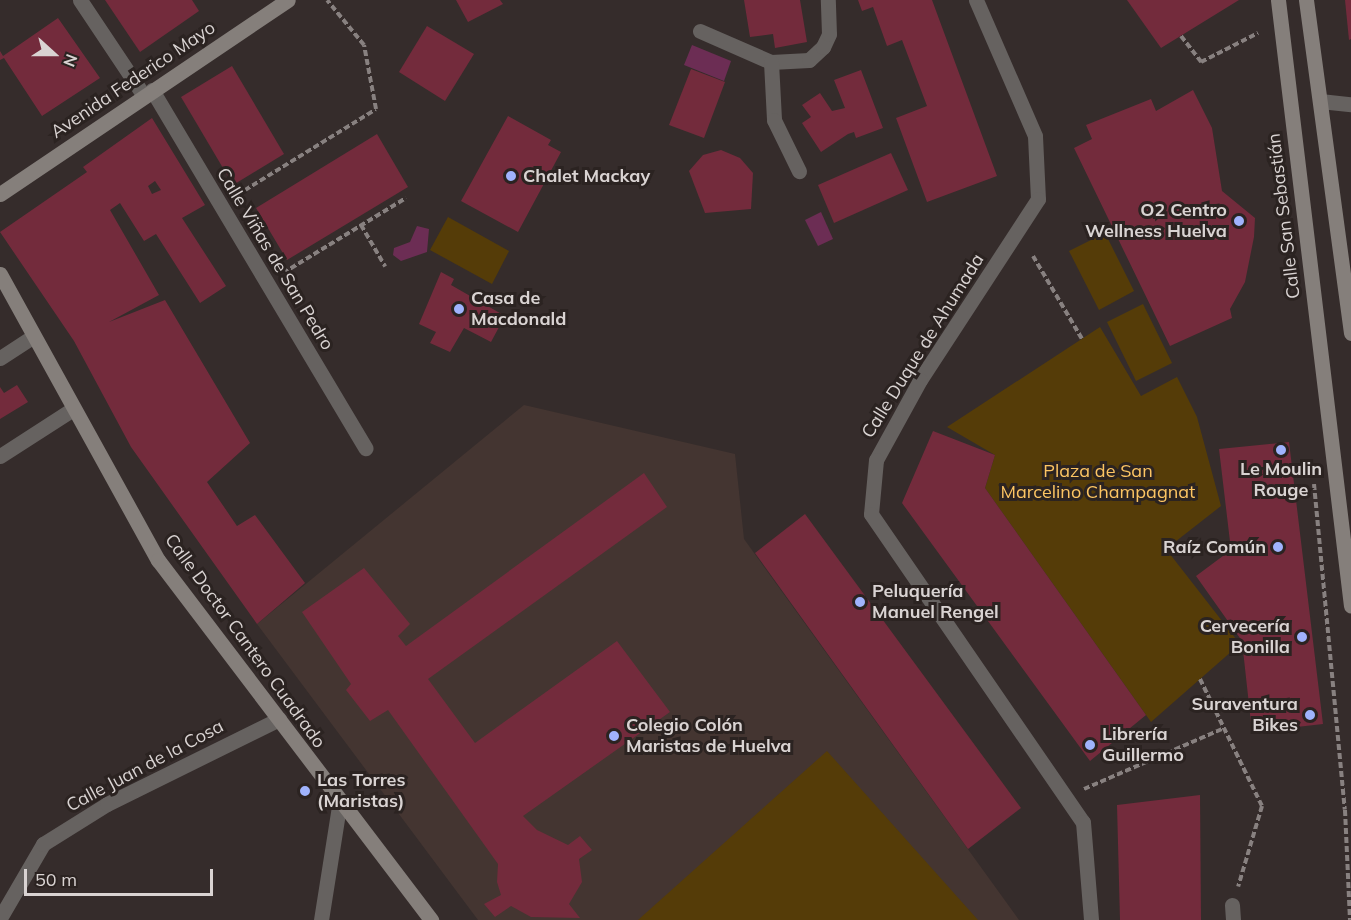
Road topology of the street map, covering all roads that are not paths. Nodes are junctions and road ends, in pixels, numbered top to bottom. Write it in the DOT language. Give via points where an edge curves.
graph roads {
  1 [pos="81,0"];
  2 [pos="288,0"];
  3 [pos="828,0"];
  4 [pos="976,0"];
  5 [pos="1278,0"];
  6 [pos="1306,0"];
  7 [pos="700,31"];
  8 [pos="771,62"];
  9 [pos="148,93"];
  10 [pos="1320,101"];
  11 [pos="1351,104"];
  12 [pos="799,171"];
  13 [pos="0,194"];
  14 [pos="0,274"];
  15 [pos="1351,333"];
  16 [pos="32,337"];
  17 [pos="0,358"];
  18 [pos="73,409"];
  19 [pos="365,448"];
  20 [pos="0,456"];
  21 [pos="1351,606"];
  22 [pos="279,719"];
  23 [pos="339,800"];
  24 [pos="0,918"];
  25 [pos="321,920"];
  26 [pos="431,920"];
  27 [pos="1091,920"];
  1 -- 9 [label="street, Calle Viñas de San Pedro"];
  2 -- 9 [label="street, Avenida Federico Mayo"];
  3 -- 8 [label="street" via="829,34 822,47 808,60"];
  4 -- 27 [label="street, Calle Duque de Ahumada" via="1035,136 1038,199 920,380 876,460 871,514 1083,822"];
  5 -- 21 [label="street, Calle San Sebastián"];
  6 -- 10 [label="street"];
  7 -- 8 [label="street"];
  8 -- 12 [label="street" via="774,120"];
  9 -- 13 [label="street, Avenida Federico Mayo"];
  9 -- 19 [label="street, Calle Viñas de San Pedro" via="221,205"];
  10 -- 11 [label="street"];
  10 -- 15 [label="street"];
  14 -- 16 [label="street, Calle Doctor Cantero Cuadrado"];
  16 -- 17 [label="street"];
  16 -- 18 [label="street, Calle Doctor Cantero Cuadrado"];
  18 -- 20 [label="street"];
  18 -- 22 [label="street, Calle Doctor Cantero Cuadrado" via="158,560"];
  22 -- 23 [label="street, Calle Doctor Cantero Cuadrado"];
  22 -- 24 [label="street, Calle Juan de la Cosa" via="107,804 43,844"];
  23 -- 25 [label="street"];
  23 -- 26 [label="street, Calle Doctor Cantero Cuadrado"];
}
